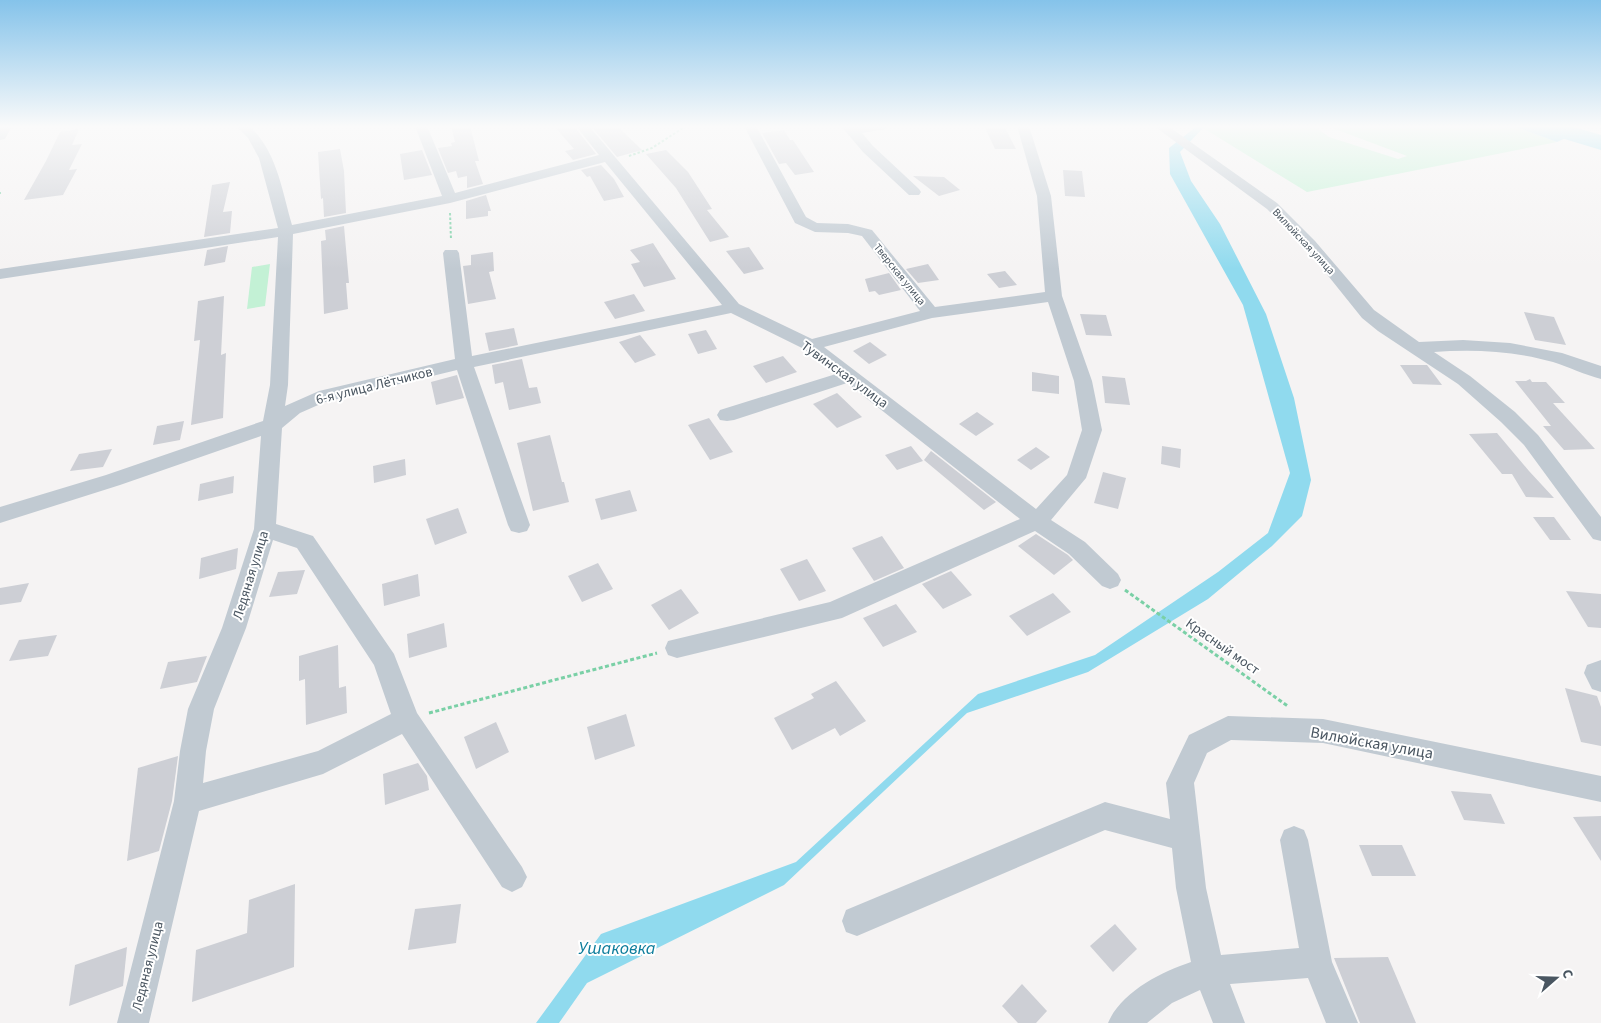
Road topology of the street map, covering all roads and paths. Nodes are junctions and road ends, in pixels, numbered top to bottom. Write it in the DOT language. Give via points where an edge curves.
graph roads {
  1 [pos="270,174"];
  2 [pos="440,174"];
  3 [pos="547,174"];
  4 [pos="621,174"];
  5 [pos="775,174"];
  6 [pos="894,174"];
  7 [pos="1037,174"];
  8 [pos="1227,174"];
  9 [pos="914,192"];
  10 [pos="450,199"];
  11 [pos="286,231"];
  12 [pos="451,253"];
  13 [pos="0,274"];
  14 [pos="1054,296"];
  15 [pos="733,308"];
  16 [pos="931,313"];
  17 [pos="810,345"];
  18 [pos="1415,348"];
  19 [pos="464,362"];
  20 [pos="1601,373"];
  21 [pos="850,376"];
  22 [pos="727,415"];
  23 [pos="272,425"];
  24 [pos="0,515"];
  25 [pos="1037,521"];
  26 [pos="519,525"];
  27 [pos="265,529"];
  28 [pos="1601,533"];
  29 [pos="1110,580"];
  30 [pos="677,648"];
  31 [pos="1601,671"];
  32 [pos="1601,681"];
  33 [pos="1292,709"];
  34 [pos="406,719"];
  35 [pos="1601,789"];
  36 [pos="188,801"];
  37 [pos="1185,837"];
  38 [pos="1294,840"];
  39 [pos="512,878"];
  40 [pos="857,921"];
  41 [pos="1316,962"];
  42 [pos="1209,972"];
  43 [pos="133,1023"];
  44 [pos="1124,1023"];
  45 [pos="1229,1023"];
  46 [pos="1342,1023"];
  1 -- 11 [label="street, Ледяная улица"];
  2 -- 10 [label="street"];
  3 -- 10 [label="street"];
  4 -- 15 [label="street, Тувинская улица"];
  5 -- 16 [label="street, Тверская улица" via="800,220 807,226 820,229 843,226 867,233"];
  6 -- 9 [label="street"];
  7 -- 14 [label="street" via="1044,196"];
  8 -- 18 [label="street, Вилюйская улица" via="1272,206 1310,244 1368,314"];
  10 -- 11 [label="street"];
  10 -- 12 [label="path"];
  11 -- 13 [label="street"];
  11 -- 23 [label="street, Ледяная улица" via="279,385"];
  12 -- 19 [label="street"];
  14 -- 16 [label="street"];
  14 -- 25 [label="street" via="1083,381 1092,430 1076,478"];
  15 -- 17 [label="street, Тувинская улица"];
  15 -- 19 [label="street, 6-я улица Лётчиков"];
  16 -- 17 [label="street"];
  17 -- 21 [label="street, Тувинская улица"];
  18 -- 20 [label="street" via="1453,345 1523,349 1571,360"];
  18 -- 28 [label="street, Вилюйская улица" via="1464,380 1519,428"];
  19 -- 23 [label="street, 6-я улица Лётчиков" via="319,397 293,409"];
  19 -- 26 [label="street"];
  21 -- 22 [label="street"];
  21 -- 25 [label="street, Тувинская улица"];
  23 -- 24 [label="street, 6-я улица Лётчиков"];
  23 -- 27 [label="street, Ледяная улица"];
  25 -- 29 [label="street, Тувинская улица" via="1076,548"];
  25 -- 30 [label="street" via="834,611"];
  27 -- 34 [label="street" via="305,542 385,661"];
  27 -- 36 [label="street, Ледяная улица" via="234,628 201,709 192,751"];
  29 -- 33 [label="path, Красный мост"];
  30 -- 34 [label="path"];
  31 -- 32 [label="street" via="1596,673"];
  34 -- 36 [label="street" via="322,762"];
  34 -- 39 [label="street"];
  35 -- 37 [label="street, Вилюйская улица" via="1323,731 1228,728 1198,744 1180,783"];
  36 -- 43 [label="street, Ледяная улица"];
  37 -- 40 [label="street" via="1106,816"];
  37 -- 42 [label="street, Вилюйская улица" via="1191,888"];
  38 -- 41 [label="street"];
  41 -- 42 [label="street"];
  41 -- 46 [label="street"];
  42 -- 44 [label="street" via="1164,990"];
  42 -- 45 [label="street, Вилюйская улица"];
}
